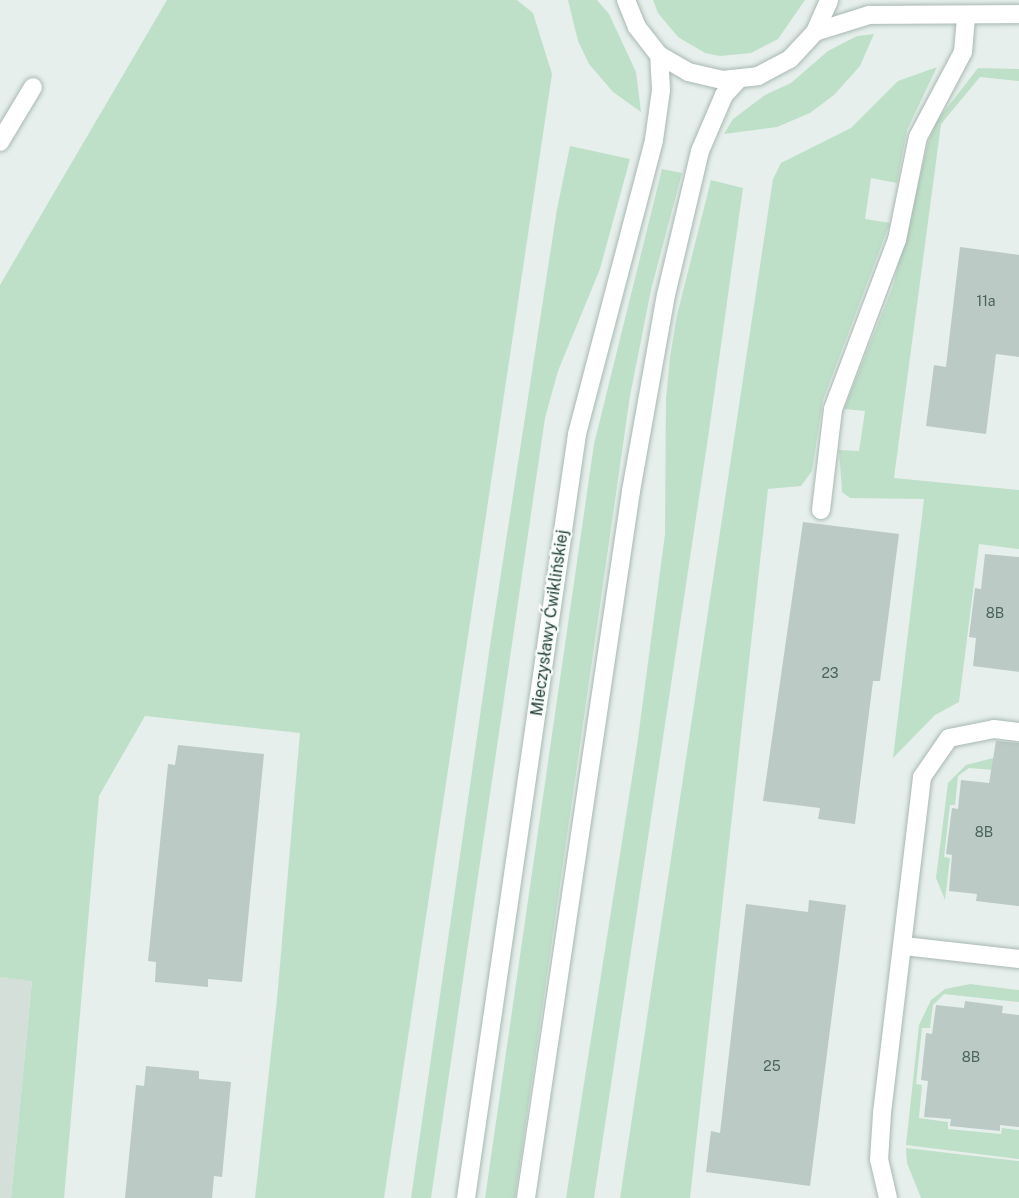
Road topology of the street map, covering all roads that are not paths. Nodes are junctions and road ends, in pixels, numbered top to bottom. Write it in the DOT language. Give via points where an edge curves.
graph roads {
  1 [pos="626,0"];
  2 [pos="829,0"];
  3 [pos="1019,14"];
  4 [pos="966,15"];
  5 [pos="815,32"];
  6 [pos="659,55"];
  7 [pos="739,79"];
  8 [pos="33,87"];
  9 [pos="0,142"];
  10 [pos="821,510"];
  11 [pos="1019,732"];
  12 [pos="904,946"];
  13 [pos="1019,959"];
  14 [pos="466,1198"];
  15 [pos="526,1198"];
  16 [pos="888,1198"];
  1 -- 6 [label="street" via="637,27"];
  2 -- 5 [label="street"];
  3 -- 4 [label="street"];
  4 -- 5 [label="street" via="869,15"];
  4 -- 10 [label="street" via="963,52 918,137 897,240 833,409"];
  5 -- 7 [label="street" via="775,68"];
  6 -- 7 [label="street" via="688,72"];
  6 -- 14 [label="street, Mieczysławy Ćwiklińskiej" via="661,90 654,140 577,434"];
  7 -- 15 [label="street" via="724,95 700,151 666,295 630,491"];
  8 -- 9 [label="street"];
  11 -- 12 [label="street" via="994,729 949,738 922,777"];
  12 -- 13 [label="street"];
  12 -- 16 [label="street" via="879,1160"];
}
